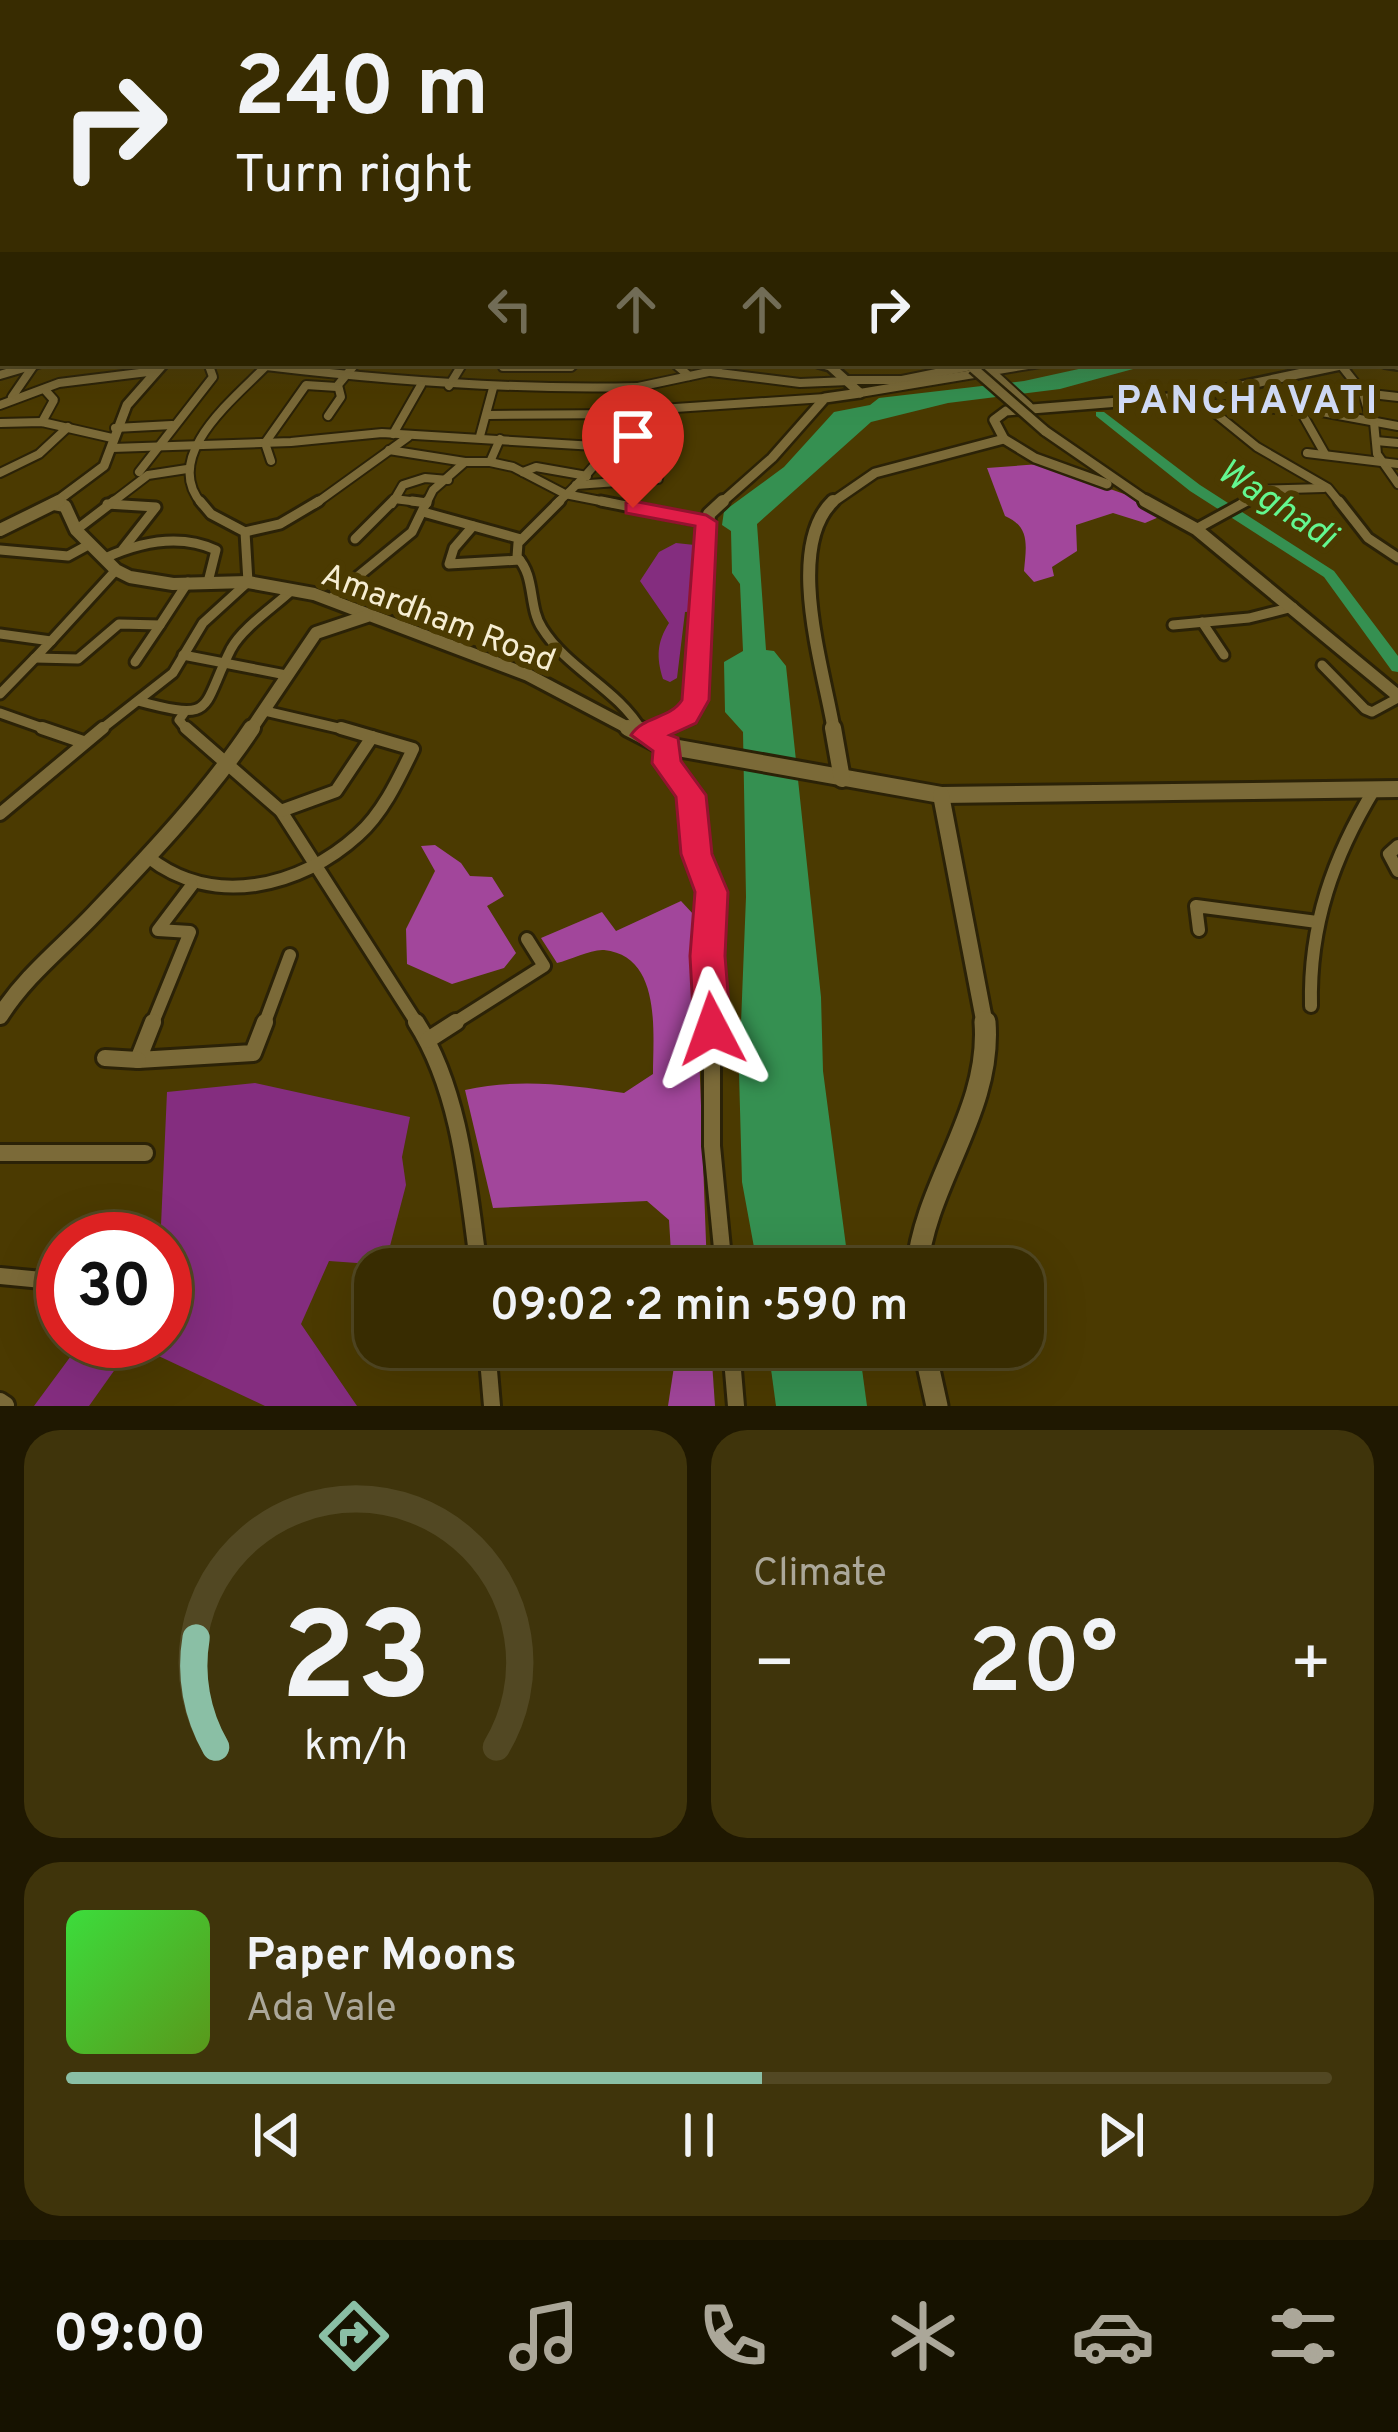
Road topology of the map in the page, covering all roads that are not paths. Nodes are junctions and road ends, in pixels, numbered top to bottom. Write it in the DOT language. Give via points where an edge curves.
graph roads {
  1 [pos="30,366"];
  2 [pos="36,366"];
  3 [pos="161,366"];
  4 [pos="209,366"];
  5 [pos="265,366"];
  6 [pos="274,366"];
  7 [pos="354,366"];
  8 [pos="461,366"];
  9 [pos="542,366"];
  10 [pos="677,366"];
  11 [pos="720,366"];
  12 [pos="824,366"];
  13 [pos="969,366"];
  14 [pos="975,366"];
  15 [pos="976,366"];
  16 [pos="1029,366"];
  17 [pos="1337,366"];
  18 [pos="1346,366"];
  19 [pos="711,372"];
  20 [pos="0,375"];
  21 [pos="348,375"];
  22 [pos="689,376"];
  23 [pos="762,376"];
  24 [pos="992,376"];
  25 [pos="30,377"];
  26 [pos="849,381"];
  27 [pos="59,383"];
  28 [pos="421,385"];
  29 [pos="449,386"];
  30 [pos="337,387"];
  31 [pos="638,387"];
  32 [pos="493,388"];
  33 [pos="534,390"];
  34 [pos="46,391"];
  35 [pos="860,393"];
  36 [pos="1363,393"];
  37 [pos="1398,397"];
  38 [pos="825,398"];
  39 [pos="766,400"];
  40 [pos="1199,400"];
  41 [pos="5,402"];
  42 [pos="1029,406"];
  43 [pos="1300,410"];
  44 [pos="631,412"];
  45 [pos="488,415"];
  46 [pos="328,416"];
  47 [pos="1373,421"];
  48 [pos="42,422"];
  49 [pos="0,424"];
  50 [pos="172,424"];
  51 [pos="1398,426"];
  52 [pos="68,427"];
  53 [pos="393,434"];
  54 [pos="480,436"];
  55 [pos="408,437"];
  56 [pos="113,438"];
  57 [pos="500,439"];
  58 [pos="1004,439"];
  59 [pos="1376,441"];
  60 [pos="266,443"];
  61 [pos="1398,443"];
  62 [pos="162,446"];
  63 [pos="196,446"];
  64 [pos="616,448"];
  65 [pos="389,450"];
  66 [pos="1307,453"];
  67 [pos="1325,454"];
  68 [pos="271,461"];
  69 [pos="465,462"];
  70 [pos="490,462"];
  71 [pos="1382,462"];
  72 [pos="1398,464"];
  73 [pos="187,469"];
  74 [pos="0,472"];
  75 [pos="139,472"];
  76 [pos="523,472"];
  77 [pos="586,476"];
  78 [pos="448,479"];
  79 [pos="1398,484"];
  80 [pos="576,485"];
  81 [pos="1328,488"];
  82 [pos="1123,489"];
  83 [pos="565,494"];
  84 [pos="394,499"];
  85 [pos="55,504"];
  86 [pos="107,504"];
  87 [pos="425,507"];
  88 [pos="706,522"];
  89 [pos="473,526"];
  90 [pos="1196,529"];
  91 [pos="0,530"];
  92 [pos="76,530"];
  93 [pos="245,532"];
  94 [pos="355,539"];
  95 [pos="521,539"];
  96 [pos="1398,542"];
  97 [pos="90,544"];
  98 [pos="123,549"];
  99 [pos="0,550"];
  100 [pos="1397,557"];
  101 [pos="105,558"];
  102 [pos="520,560"];
  103 [pos="116,570"];
  104 [pos="248,581"];
  105 [pos="188,582"];
  106 [pos="208,582"];
  107 [pos="292,590"];
  108 [pos="329,600"];
  109 [pos="1294,607"];
  110 [pos="368,616"];
  111 [pos="1202,622"];
  112 [pos="160,625"];
  113 [pos="1173,625"];
  114 [pos="0,634"];
  115 [pos="51,641"];
  116 [pos="183,655"];
  117 [pos="1224,655"];
  118 [pos="34,658"];
  119 [pos="135,662"];
  120 [pos="226,663"];
  121 [pos="1322,665"];
  122 [pos="286,675"];
  123 [pos="0,694"];
  124 [pos="1398,697"];
  125 [pos="139,701"];
  126 [pos="265,711"];
  127 [pos="0,713"];
  128 [pos="184,713"];
  129 [pos="645,735"];
  130 [pos="372,736"];
  131 [pos="83,742"];
  132 [pos="675,747"];
  133 [pos="228,764"];
  134 [pos="842,779"];
  135 [pos="1375,788"];
  136 [pos="1398,790"];
  137 [pos="941,796"];
  138 [pos="281,811"];
  139 [pos="0,814"];
  140 [pos="1398,846"];
  141 [pos="148,856"];
  142 [pos="313,866"];
  143 [pos="1398,871"];
  144 [pos="192,884"];
  145 [pos="1317,922"];
  146 [pos="1199,931"];
  147 [pos="527,939"];
  148 [pos="290,955"];
  149 [pos="1311,1006"];
  150 [pos="0,1016"];
  151 [pos="428,1040"];
  152 [pos="105,1058"];
  153 [pos="138,1060"];
  154 [pos="0,1153"];
  155 [pos="145,1153"];
  156 [pos="476,1248"];
  157 [pos="722,1248"];
  158 [pos="919,1248"];
  159 [pos="0,1276"];
  160 [pos="36,1279"];
  161 [pos="489,1368"];
  162 [pos="733,1368"];
  163 [pos="929,1368"];
  164 [pos="492,1406"];
  165 [pos="736,1406"];
  166 [pos="937,1406"];
  1 -- 20 [label="street"];
  2 -- 25 [label="street"];
  3 -- 27 [label="street"];
  3 -- 56 [label="street" via="127,404"];
  4 -- 50 [label="street" via="213,377"];
  5 -- 63 [label="street"];
  6 -- 21 [label="street"];
  7 -- 21 [label="street"];
  8 -- 29 [label="street"];
  9 -- 33 [label="street"];
  10 -- 22 [label="street"];
  11 -- 19 [label="street"];
  12 -- 26 [label="street"];
  13 -- 26 [label="street"];
  14 -- 82 [label="street, bridge"];
  15 -- 24 [label="street"];
  16 -- 24 [label="street"];
  17 -- 40 [label="street"];
  18 -- 36 [label="street"];
  19 -- 22 [label="street"];
  19 -- 23 [label="street"];
  21 -- 28 [label="street"];
  21 -- 30 [label="street"];
  22 -- 31 [label="street"];
  23 -- 26 [label="street" via="816,386"];
  23 -- 39 [label="street"];
  24 -- 35 [label="street"];
  24 -- 42 [label="street, bridge"];
  25 -- 27 [label="street"];
  25 -- 41 [label="street"];
  26 -- 35 [label="street"];
  27 -- 34 [label="street"];
  28 -- 29 [label="street"];
  28 -- 53 [label="street"];
  29 -- 32 [label="street"];
  30 -- 46 [label="street" via="340,398"];
  30 -- 60 [label="street" via="306,385"];
  31 -- 33 [label="street"];
  31 -- 44 [label="street"];
  32 -- 33 [label="street"];
  32 -- 45 [label="street"];
  34 -- 41 [label="street"];
  34 -- 48 [label="street" via="54,400"];
  35 -- 38 [label="street"];
  36 -- 37 [label="street"];
  36 -- 47 [label="street"];
  38 -- 39 [label="street"];
  38 -- 88 [label="street"];
  39 -- 44 [label="street"];
  40 -- 42 [label="street"];
  40 -- 43 [label="street"];
  40 -- 81 [label="street" via="1257,447"];
  42 -- 58 [label="street" via="999,414 994,427"];
  43 -- 47 [label="street"];
  43 -- 67 [label="street"];
  44 -- 45 [label="street"];
  44 -- 64 [label="street"];
  45 -- 54 [label="street"];
  47 -- 51 [label="street"];
  47 -- 59 [label="street"];
  48 -- 49 [label="street"];
  48 -- 52 [label="street"];
  50 -- 56 [label="street"];
  50 -- 62 [label="street"];
  52 -- 56 [label="street"];
  52 -- 74 [label="street" via="39,454"];
  53 -- 55 [label="street"];
  53 -- 60 [label="street"];
  54 -- 55 [label="street"];
  54 -- 57 [label="street"];
  55 -- 65 [label="street"];
  56 -- 62 [label="street"];
  56 -- 85 [label="street" via="104,466"];
  57 -- 64 [label="street"];
  57 -- 70 [label="street"];
  58 -- 82 [label="street"];
  58 -- 134 [label="street" via="855,481 817,520 807,572"];
  59 -- 61 [label="street"];
  59 -- 71 [label="street"];
  60 -- 63 [label="street"];
  60 -- 68 [label="street"];
  62 -- 63 [label="street"];
  62 -- 75 [label="street"];
  63 -- 73 [label="street"];
  64 -- 77 [label="street"];
  64 -- 80 [label="street" via="661,450 658,479"];
  65 -- 69 [label="street"];
  65 -- 93 [label="street" via="295,518"];
  66 -- 67 [label="street"];
  67 -- 71 [label="street"];
  69 -- 70 [label="street"];
  69 -- 78 [label="street"];
  70 -- 76 [label="street"];
  71 -- 72 [label="street"];
  71 -- 79 [label="street"];
  73 -- 86 [label="street" via="148,475"];
  73 -- 93 [label="street" via="192,492 211,514"];
  76 -- 77 [label="street"];
  76 -- 83 [label="street"];
  77 -- 80 [label="street"];
  78 -- 84 [label="street" via="416,480"];
  78 -- 87 [label="street"];
  80 -- 83 [label="street"];
  81 -- 90 [label="street" via="1256,490"];
  81 -- 100 [label="street" via="1368,538"];
  82 -- 90 [label="street"];
  83 -- 88 [label="street"];
  83 -- 95 [label="street"];
  84 -- 87 [label="street"];
  84 -- 94 [label="street"];
  85 -- 91 [label="street"];
  85 -- 92 [label="street" via="65,506"];
  86 -- 92 [label="street"];
  86 -- 98 [label="street" via="156,507"];
  87 -- 89 [label="street"];
  87 -- 108 [label="street" via="412,532"];
  88 -- 129 [label="street" via="696,700 686,716"];
  89 -- 95 [label="street"];
  89 -- 102 [label="street" via="449,564"];
  90 -- 109 [label="street"];
  92 -- 97 [label="street"];
  93 -- 104 [label="street"];
  95 -- 102 [label="street"];
  96 -- 100 [label="street"];
  97 -- 99 [label="street" via="68,556"];
  97 -- 101 [label="street"];
  98 -- 101 [label="street"];
  98 -- 106 [label="street" via="210,546 217,560"];
  101 -- 103 [label="street"];
  102 -- 129 [label="street" via="539,625 626,703"];
  103 -- 105 [label="street, Amardham Road"];
  103 -- 115 [label="street"];
  104 -- 106 [label="street, Amardham Road"];
  104 -- 107 [label="street, Amardham Road"];
  104 -- 116 [label="street" via="203,623"];
  105 -- 106 [label="street, Amardham Road"];
  105 -- 112 [label="street"];
  107 -- 108 [label="street, Amardham Road"];
  107 -- 120 [label="street" via="233,645"];
  108 -- 110 [label="street, Amardham Road"];
  109 -- 111 [label="street"];
  109 -- 124 [label="street"];
  110 -- 122 [label="street" via="316,633"];
  110 -- 129 [label="street, Amardham Road" via="528,675"];
  111 -- 113 [label="street"];
  111 -- 117 [label="street"];
  112 -- 118 [label="street" via="119,624 78,659"];
  112 -- 119 [label="street"];
  114 -- 115 [label="street"];
  115 -- 118 [label="street"];
  116 -- 120 [label="street"];
  116 -- 125 [label="street"];
  118 -- 123 [label="street"];
  120 -- 122 [label="street"];
  120 -- 128 [label="street" via="215,694"];
  121 -- 124 [label="street" via="1365,710"];
  122 -- 126 [label="street"];
  125 -- 128 [label="street"];
  125 -- 131 [label="street"];
  126 -- 130 [label="street"];
  126 -- 133 [label="street"];
  127 -- 131 [label="street"];
  128 -- 133 [label="street" via="184,727"];
  129 -- 132 [label="street, Amardham Road"];
  130 -- 138 [label="street" via="336,791"];
  130 -- 142 [label="street" via="412,749 362,833"];
  131 -- 139 [label="street"];
  132 -- 134 [label="street, Amardham Road"];
  132 -- 157 [label="street" via="667,763 691,795 697,854 712,892 712,1145"];
  133 -- 138 [label="street" via="260,784"];
  133 -- 141 [label="street"];
  134 -- 137 [label="street, Amardham Road"];
  135 -- 136 [label="street, Amardham Road"];
  135 -- 137 [label="street, Amardham Road"];
  135 -- 145 [label="street" via="1343,837"];
  137 -- 158 [label="street" via="987,1050"];
  138 -- 142 [label="street"];
  140 -- 143 [label="street" via="1389,854"];
  141 -- 144 [label="street"];
  141 -- 150 [label="street" via="20,984"];
  142 -- 144 [label="street" via="242,889"];
  142 -- 151 [label="street"];
  144 -- 153 [label="street" via="158,930 190,932"];
  145 -- 146 [label="street" via="1196,906"];
  145 -- 149 [label="street" via="1308,963"];
  147 -- 151 [label="street" via="544,966"];
  148 -- 153 [label="street" via="253,1054"];
  151 -- 156 [label="street" via="469,1185"];
  152 -- 153 [label="street"];
  154 -- 155 [label="street"];
  159 -- 160 [label="street"];
  161 -- 164 [label="street"];
  162 -- 165 [label="street"];
  163 -- 166 [label="street"];
}
